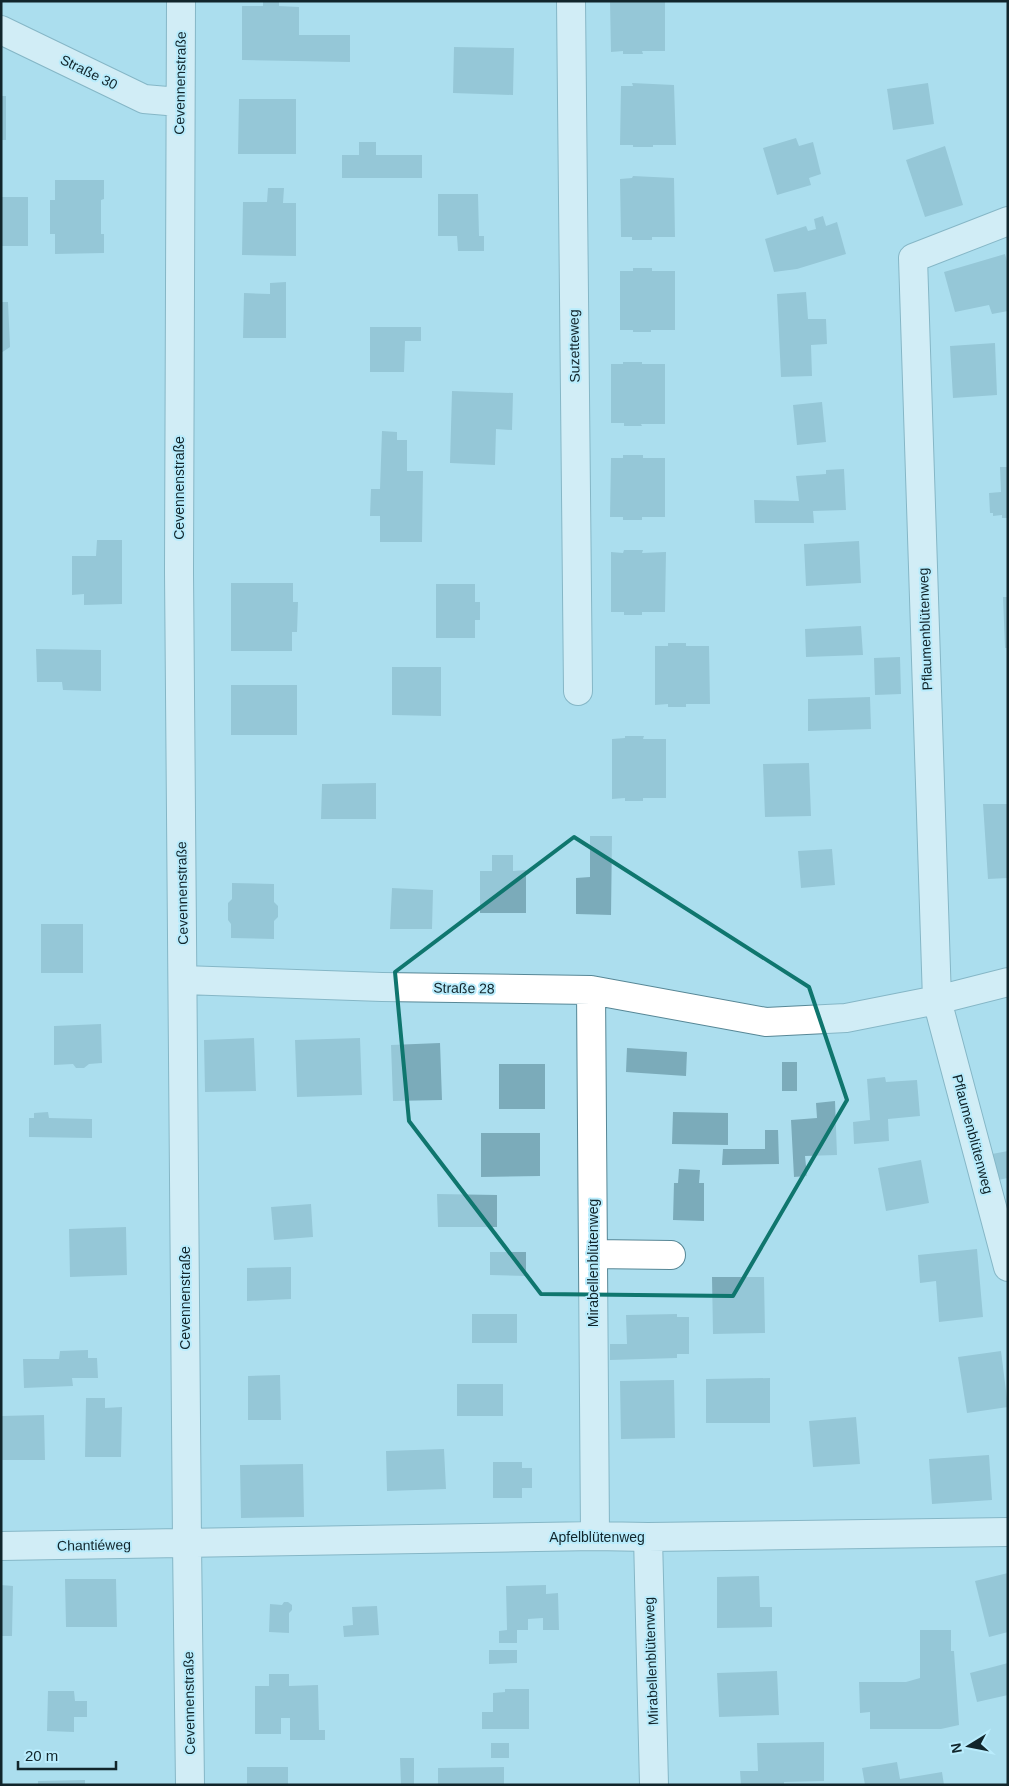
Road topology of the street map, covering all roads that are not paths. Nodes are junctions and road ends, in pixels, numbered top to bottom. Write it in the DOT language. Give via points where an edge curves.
graph roads {
  1 [pos="181,1"];
  2 [pos="570,1"];
  3 [pos="1,30"];
  4 [pos="180,102"];
  5 [pos="1008,221"];
  6 [pos="578,691"];
  7 [pos="183,980"];
  8 [pos="1008,982"];
  9 [pos="591,990"];
  10 [pos="938,1000"];
  11 [pos="594,1254"];
  12 [pos="672,1255"];
  13 [pos="1008,1267"];
  14 [pos="1008,1532"];
  15 [pos="595,1536"];
  16 [pos="648,1537"];
  17 [pos="187,1543"];
  18 [pos="1,1546"];
  19 [pos="190,1785"];
  20 [pos="654,1785"];
  1 -- 4 [label="street, Cevennenstraße"];
  2 -- 6 [label="street, Suzetteweg"];
  3 -- 4 [label="street, Straße 30" via="144,99"];
  4 -- 7 [label="street, Cevennenstraße" via="179,572"];
  5 -- 10 [label="street, Pflaumenblütenweg" via="913,258"];
  7 -- 9 [label="street, Straße 28"];
  7 -- 17 [label="street, Cevennenstraße"];
  8 -- 10 [label="street"];
  9 -- 10 [label="street, Straße 28" via="780,1022 846,1018"];
  9 -- 11 [label="street, Mirabellenblütenweg"];
  10 -- 13 [label="street, Pflaumenblütenweg"];
  11 -- 12 [label="street"];
  11 -- 15 [label="street, Mirabellenblütenweg"];
  14 -- 16 [label="street, Apfelblütenweg"];
  15 -- 16 [label="street, Apfelblütenweg"];
  15 -- 17 [label="street, Apfelblütenweg"];
  16 -- 20 [label="street, Mirabellenblütenweg"];
  17 -- 18 [label="street, Chantiéweg"];
  17 -- 19 [label="street, Cevennenstraße"];
}
